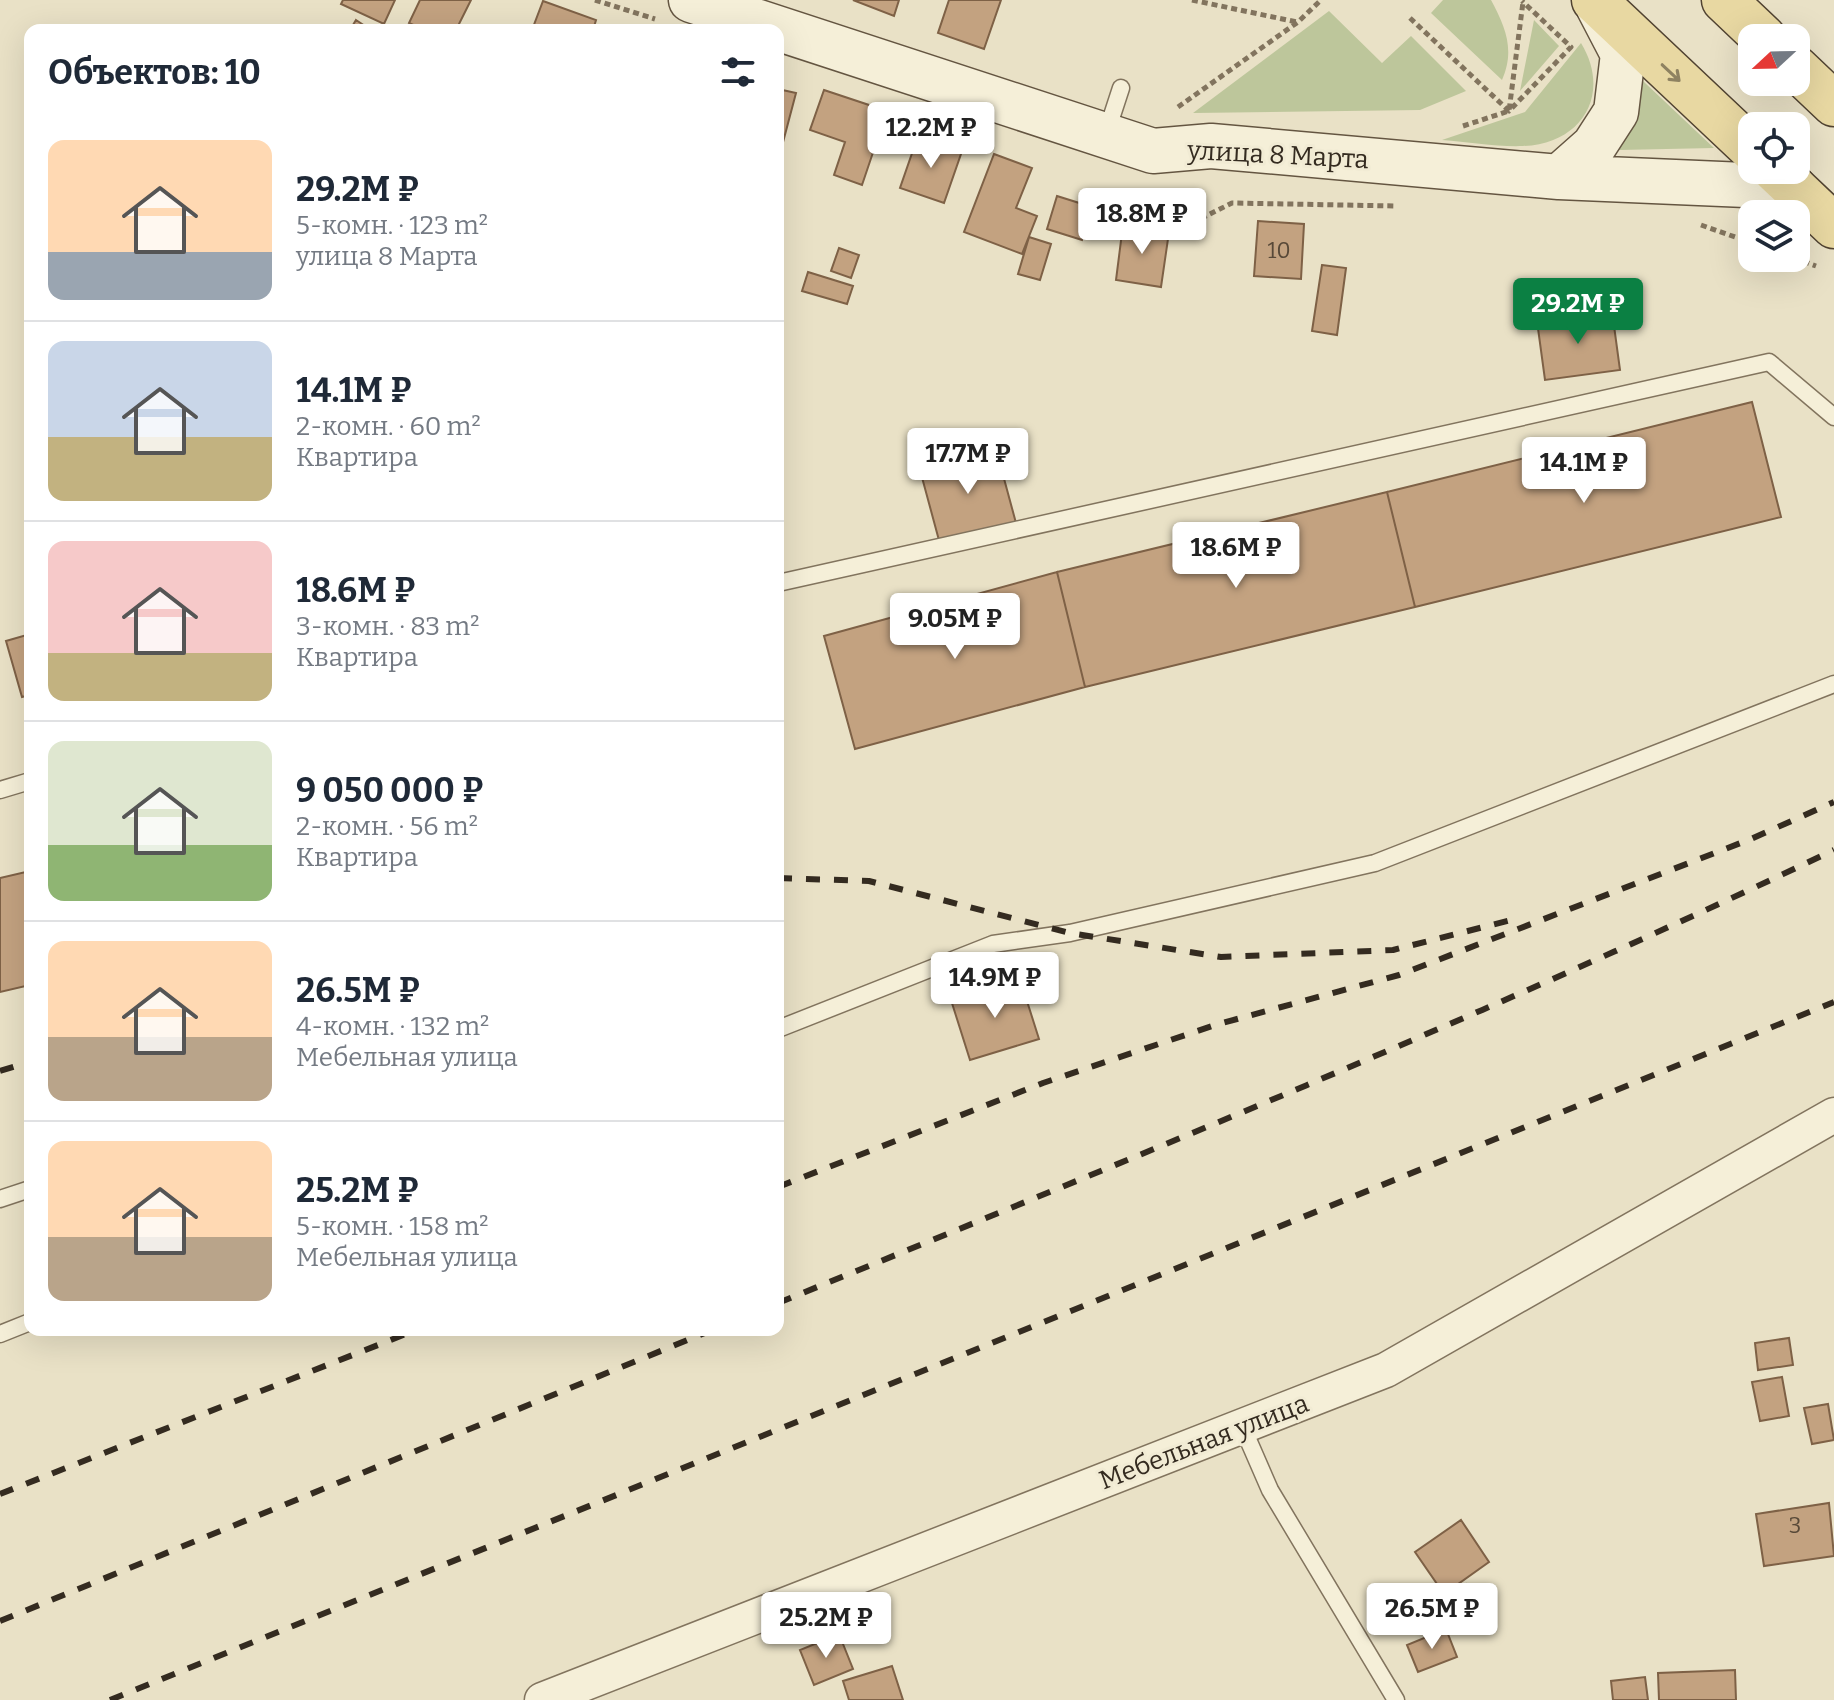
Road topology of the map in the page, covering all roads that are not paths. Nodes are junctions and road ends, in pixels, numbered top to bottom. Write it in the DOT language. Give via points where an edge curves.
graph roads {
  1 [pos="1724,0"];
  2 [pos="1596,2"];
  3 [pos="677,11"];
  4 [pos="722,24"];
  5 [pos="1749,24"];
  6 [pos="784,42"];
  7 [pos="1810,81"];
  8 [pos="1121,88"];
  9 [pos="1834,104"];
  10 [pos="1105,135"];
  11 [pos="1738,136"];
  12 [pos="1559,177"];
  13 [pos="1738,178"];
  14 [pos="1805,184"];
  15 [pos="1834,226"];
  16 [pos="1834,417"];
  17 [pos="784,582"];
  18 [pos="1834,684"];
  19 [pos="24,783"];
  20 [pos="0,790"];
  21 [pos="784,1027"];
  22 [pos="1834,1115"];
  23 [pos="24,1191"];
  24 [pos="0,1199"];
  25 [pos="24,1324"];
  26 [pos="0,1334"];
  27 [pos="1243,1428"];
  28 [pos="542,1700"];
  29 [pos="1396,1700"];
  1 -- 5 [label="main road"];
  2 -- 11 [label="main road, one-way"];
  2 -- 12 [label="main road" via="1623,54 1616,112 1594,146"];
  3 -- 4 [label="main road, улица 8 Марта"];
  6 -- 10 [label="main road, улица 8 Марта"];
  7 -- 9 [label="main road"];
  8 -- 10 [label="lane"];
  10 -- 12 [label="main road, улица 8 Марта" via="1153,151 1211,146"];
  12 -- 13 [label="main road, улица 8 Марта"];
  14 -- 15 [label="main road"];
  16 -- 17 [label="lane" via="1769,362"];
  18 -- 21 [label="lane" via="1375,863 1070,933 993,944"];
  19 -- 20 [label="lane"];
  22 -- 27 [label="street, Мебельная улица" via="1386,1370"];
  23 -- 24 [label="lane"];
  25 -- 26 [label="lane"];
  27 -- 28 [label="street, Мебельная улица"];
  27 -- 29 [label="lane" via="1270,1490"];
}
